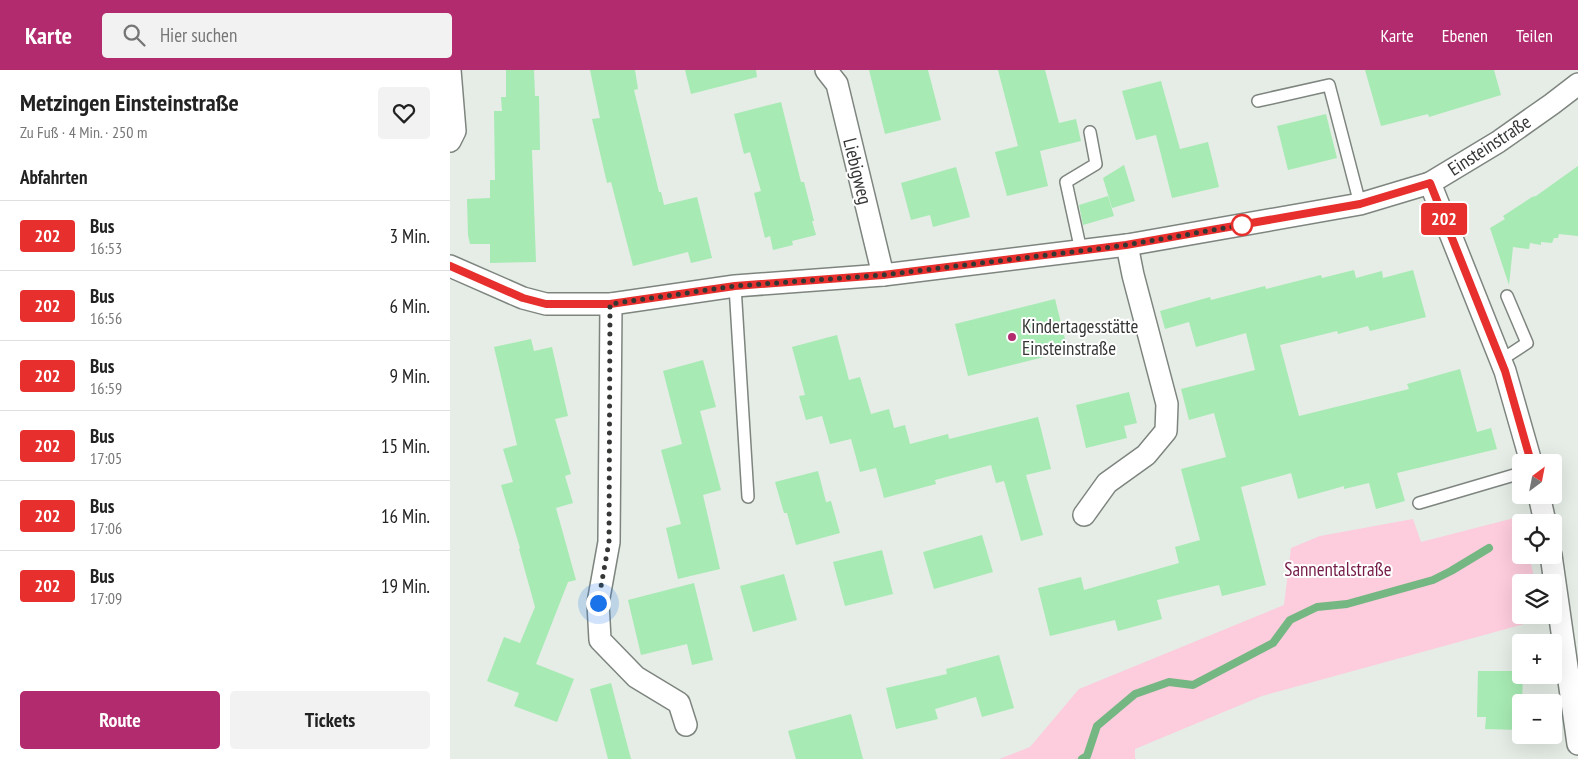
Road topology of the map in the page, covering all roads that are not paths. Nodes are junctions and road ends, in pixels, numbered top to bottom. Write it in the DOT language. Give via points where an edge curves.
graph roads {
  1 [pos="450,70"];
  2 [pos="826,70"];
  3 [pos="1578,84"];
  4 [pos="1258,101"];
  5 [pos="1090,132"];
  6 [pos="450,141"];
  7 [pos="1430,183"];
  8 [pos="1360,204"];
  9 [pos="1126,245"];
  10 [pos="1081,251"];
  11 [pos="450,266"];
  12 [pos="883,275"];
  13 [pos="735,286"];
  14 [pos="1507,296"];
  15 [pos="610,304"];
  16 [pos="1501,360"];
  17 [pos="1529,454"];
  18 [pos="1512,476"];
  19 [pos="748,496"];
  20 [pos="1419,504"];
  21 [pos="1084,515"];
  22 [pos="1552,564"];
  23 [pos="686,725"];
  24 [pos="1578,744"];
  1 -- 6 [label="street" via="454,131"];
  2 -- 12 [label="street, Liebigweg" via="837,84"];
  3 -- 7 [label="street, Einsteinstraße" via="1498,142"];
  4 -- 8 [label="lane" via="1328,84"];
  5 -- 10 [label="lane" via="1096,164 1066,182"];
  7 -- 8 [label="street, Einsteinstraße"];
  7 -- 16 [label="street"];
  8 -- 9 [label="street, Einsteinstraße"];
  9 -- 10 [label="street, Einsteinstraße"];
  9 -- 21 [label="street" via="1167,404 1166,431 1146,456 1107,483"];
  10 -- 12 [label="street, Einsteinstraße"];
  11 -- 15 [label="street, Einsteinstraße" via="523,298 546,304"];
  12 -- 13 [label="street, Einsteinstraße"];
  13 -- 15 [label="street, Einsteinstraße"];
  13 -- 19 [label="lane"];
  14 -- 16 [label="lane" via="1527,343"];
  15 -- 23 [label="street" via="609,542 598,603 600,640 636,677 679,702"];
  16 -- 17 [label="street"];
  18 -- 20 [label="lane"];
  22 -- 24 [label="street"];
}
